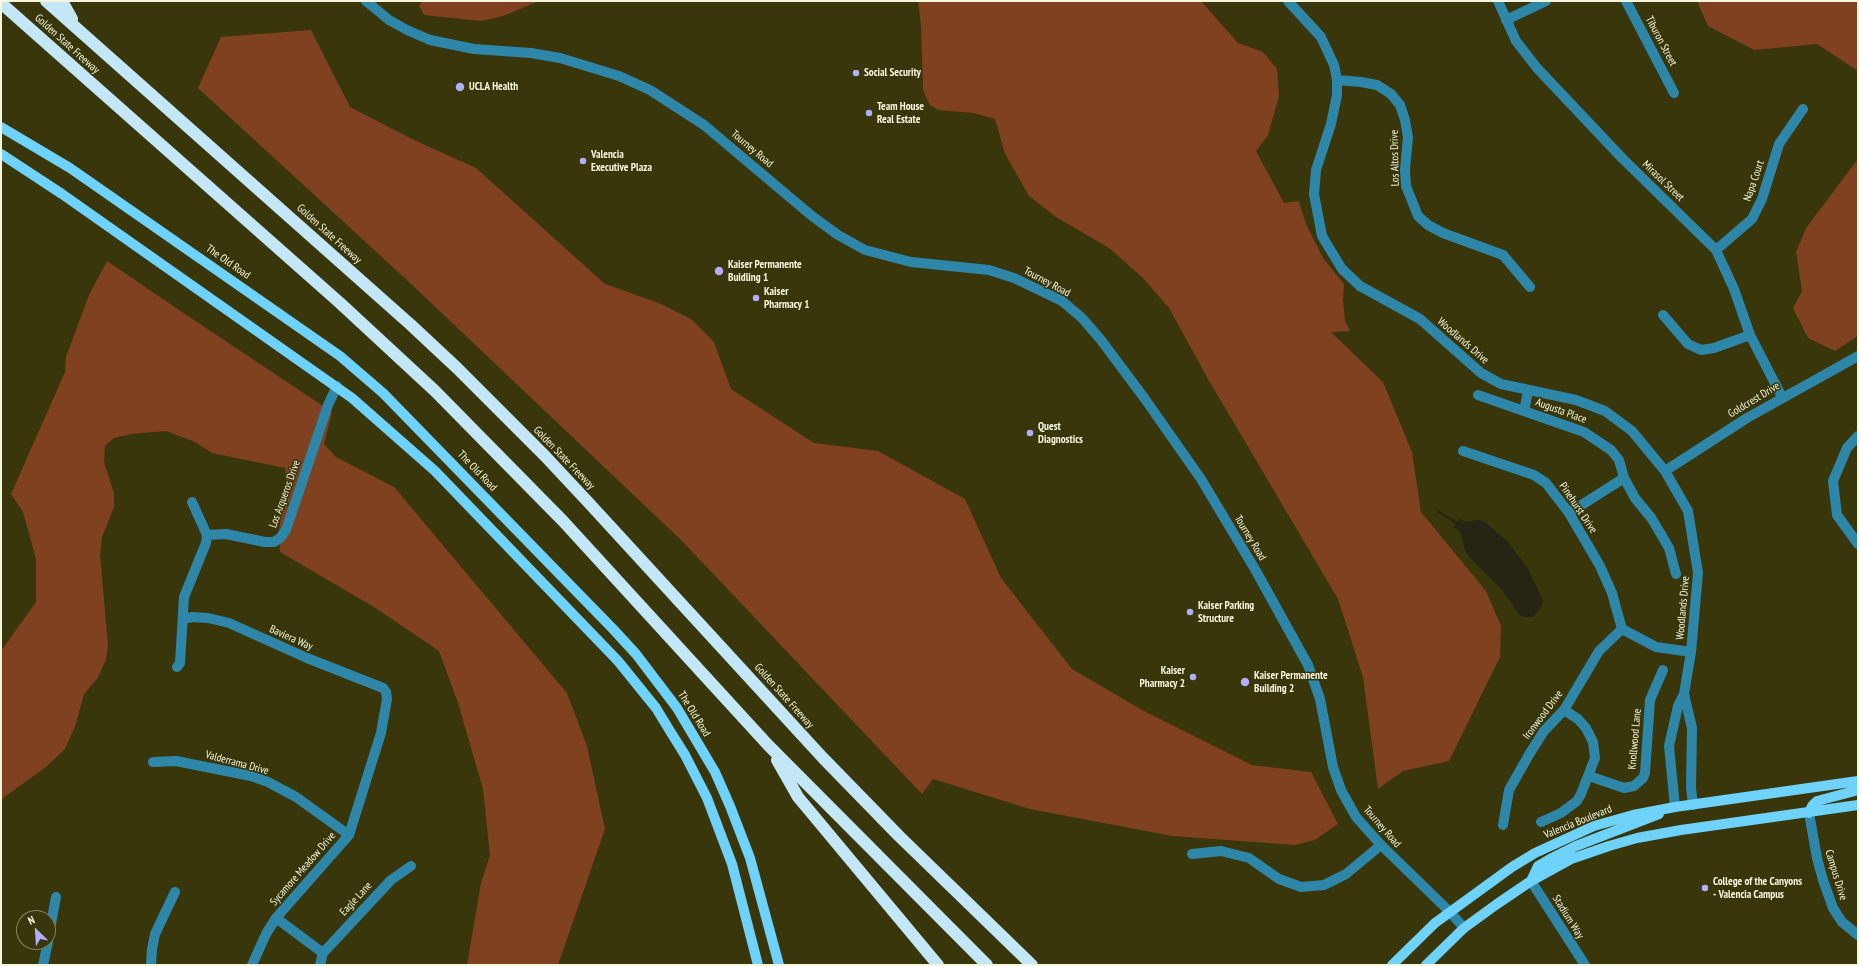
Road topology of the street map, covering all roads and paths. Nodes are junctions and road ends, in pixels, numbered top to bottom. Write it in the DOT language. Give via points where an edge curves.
graph roads {
  1 [pos="46,1"];
  2 [pos="62,1"];
  3 [pos="366,1"];
  4 [pos="1288,1"];
  5 [pos="1498,1"];
  6 [pos="1546,1"];
  7 [pos="1626,1"];
  8 [pos="1,3"];
  9 [pos="1506,20"];
  10 [pos="78,29"];
  11 [pos="1337,80"];
  12 [pos="1674,93"];
  13 [pos="1803,109"];
  14 [pos="1,127"];
  15 [pos="1,154"];
  16 [pos="1716,250"];
  17 [pos="1530,287"];
  18 [pos="1663,315"];
  19 [pos="1750,335"];
  20 [pos="1858,356"];
  21 [pos="337,386"];
  22 [pos="1528,390"];
  23 [pos="1478,395"];
  24 [pos="1782,397"];
  25 [pos="1524,411"];
  26 [pos="1858,436"];
  27 [pos="1463,451"];
  28 [pos="1665,471"];
  29 [pos="1624,478"];
  30 [pos="192,502"];
  31 [pos="1569,513"];
  32 [pos="207,536"];
  33 [pos="1858,544"];
  34 [pos="1676,574"];
  35 [pos="183,619"];
  36 [pos="1622,629"];
  37 [pos="1691,652"];
  38 [pos="177,667"];
  39 [pos="1663,670"];
  40 [pos="386,692"];
  41 [pos="1684,694"];
  42 [pos="1564,710"];
  43 [pos="768,745"];
  44 [pos="153,762"];
  45 [pos="1589,776"];
  46 [pos="1858,781"];
  47 [pos="1858,790"];
  48 [pos="1693,805"];
  49 [pos="1858,805"];
  50 [pos="1676,807"];
  51 [pos="1809,813"];
  52 [pos="1541,822"];
  53 [pos="1503,825"];
  54 [pos="348,835"];
  55 [pos="1381,845"];
  56 [pos="1192,854"];
  57 [pos="411,866"];
  58 [pos="1531,881"];
  59 [pos="175,892"];
  60 [pos="56,897"];
  61 [pos="54,910"];
  62 [pos="1450,912"];
  63 [pos="276,918"];
  64 [pos="1464,928"];
  65 [pos="1858,935"];
  66 [pos="46,950"];
  67 [pos="323,952"];
  68 [pos="43,965"];
  69 [pos="151,965"];
  70 [pos="252,965"];
  71 [pos="320,965"];
  72 [pos="758,965"];
  73 [pos="779,965"];
  74 [pos="938,965"];
  75 [pos="987,965"];
  76 [pos="1032,965"];
  77 [pos="1392,965"];
  78 [pos="1426,965"];
  79 [pos="1585,965"];
  1 -- 10 [label="highway, Golden State Freeway"];
  2 -- 10 [label="highway"];
  3 -- 55 [label="street, Tourney Road" via="389,20 430,40 474,49 560,58 619,76 650,90 704,125 812,216 865,250 910,262 989,270 1014,278 1062,301 1082,318 1101,340 1145,399 1201,479 1260,578 1308,665 1320,699 1333,767 1341,790 1356,818"];
  4 -- 11 [label="street, Woodlands Drive" via="1321,37 1334,65"];
  5 -- 9 [label="street, Mirasol Street"];
  6 -- 9 [label="street"];
  7 -- 12 [label="street, Tiburon Street"];
  8 -- 43 [label="highway, Golden State Freeway" via="435,391 563,521"];
  9 -- 16 [label="street, Mirasol Street" via="1516,41 1537,68 1622,158"];
  10 -- 76 [label="highway, Golden State Freeway" via="411,324 497,407 623,539 823,758"];
  11 -- 17 [label="street, Los Altos Drive" via="1377,85 1391,94 1400,105 1406,120 1408,137 1406,186 1418,216 1442,233 1503,255"];
  11 -- 22 [label="street, Woodlands Drive" via="1337,95 1331,124 1316,170 1314,194 1322,236 1332,254 1342,269 1360,286 1420,319 1481,373 1501,384"];
  13 -- 16 [label="street, Napa Court" via="1779,144 1762,199 1752,220"];
  14 -- 73 [label="main road, The Old Road" via="70,168 345,360 383,393 618,634 659,682 714,772 750,858"];
  15 -- 21 [label="main road"];
  16 -- 19 [label="street, Mirasol Street" via="1734,289"];
  18 -- 19 [label="street" via="1688,344 1701,350"];
  19 -- 24 [label="street, Mirasol Street"];
  20 -- 24 [label="street, Goldcrest Drive"];
  21 -- 32 [label="street, Los Arqueros Drive" via="328,405 286,530 280,538 274,542 265,542 226,534"];
  21 -- 72 [label="main road" via="390,430 466,503 618,661 656,708 685,755 718,824 732,864"];
  22 -- 25 [label="street"];
  22 -- 28 [label="street, Woodlands Drive" via="1576,400 1605,411 1632,431"];
  23 -- 25 [label="street, Augusta Place"];
  24 -- 28 [label="street, Goldcrest Drive"];
  25 -- 29 [label="street, Augusta Place" via="1584,432 1611,450 1619,460"];
  26 -- 33 [label="street" via="1846,448 1833,481 1837,515"];
  27 -- 31 [label="street, Pinehurst Drive" via="1534,475 1546,483"];
  28 -- 37 [label="street, Woodlands Drive" via="1688,511 1698,574"];
  29 -- 31 [label="street"];
  29 -- 34 [label="street, Augusta Place" via="1669,548"];
  30 -- 32 [label="street"];
  31 -- 36 [label="street, Pinehurst Drive" via="1600,566 1612,593"];
  32 -- 35 [label="street" via="204,552 184,597"];
  35 -- 38 [label="street" via="180,663"];
  35 -- 40 [label="street, Baviera Way" via="208,618 229,623 383,688"];
  36 -- 37 [label="street" via="1656,647"];
  36 -- 42 [label="street, Ironwood Drive" via="1599,651"];
  37 -- 41 [label="street, Woodlands Drive"];
  39 -- 45 [label="street, Knollwood Lane" via="1650,700 1643,778 1634,786 1624,788"];
  40 -- 54 [label="street, Sycamore Meadow Drive" via="381,733"];
  41 -- 48 [label="street, Woodlands Drive" via="1692,728"];
  41 -- 50 [label="street, Woodlands Drive" via="1678,706 1669,746"];
  42 -- 45 [label="street" via="1582,723 1593,742 1595,758"];
  42 -- 53 [label="street, Ironwood Drive" via="1544,732 1509,790"];
  43 -- 74 [label="highway" via="798,797"];
  43 -- 75 [label="highway, Golden State Freeway"];
  44 -- 54 [label="street, Valderrama Drive" via="176,761 251,776 268,782 296,798"];
  45 -- 52 [label="street" via="1577,801 1561,813"];
  46 -- 48 [label="main road, Valencia Boulevard"];
  47 -- 51 [label="main road" via="1817,801"];
  48 -- 50 [label="main road, Valencia Boulevard"];
  49 -- 51 [label="main road"];
  50 -- 58 [label="main road" via="1576,846 1550,859 1538,866"];
  50 -- 62 [label="main road, Valencia Boulevard" via="1610,821 1556,843 1512,867"];
  51 -- 58 [label="main road" via="1637,838 1572,859"];
  51 -- 65 [label="street, Campus Drive" via="1817,858 1833,908 1842,922"];
  54 -- 63 [label="street, Sycamore Meadow Drive"];
  55 -- 56 [label="street" via="1346,874 1324,885 1301,887 1279,879 1249,858 1221,851"];
  55 -- 62 [label="street, Tourney Road"];
  57 -- 67 [label="street, Eagle Lane" via="391,880"];
  58 -- 64 [label="main road"];
  58 -- 79 [label="street, Stadium Way"];
  59 -- 69 [label="street" via="155,934"];
  60 -- 61 [label="street"];
  62 -- 64 [label="street, Tourney Road"];
  62 -- 77 [label="main road, Valencia Boulevard"];
  63 -- 67 [label="street"];
  63 -- 70 [label="street, Sycamore Meadow Drive"];
  64 -- 78 [label="main road"];
  66 -- 68 [label="street"];
  67 -- 71 [label="street"];
}
